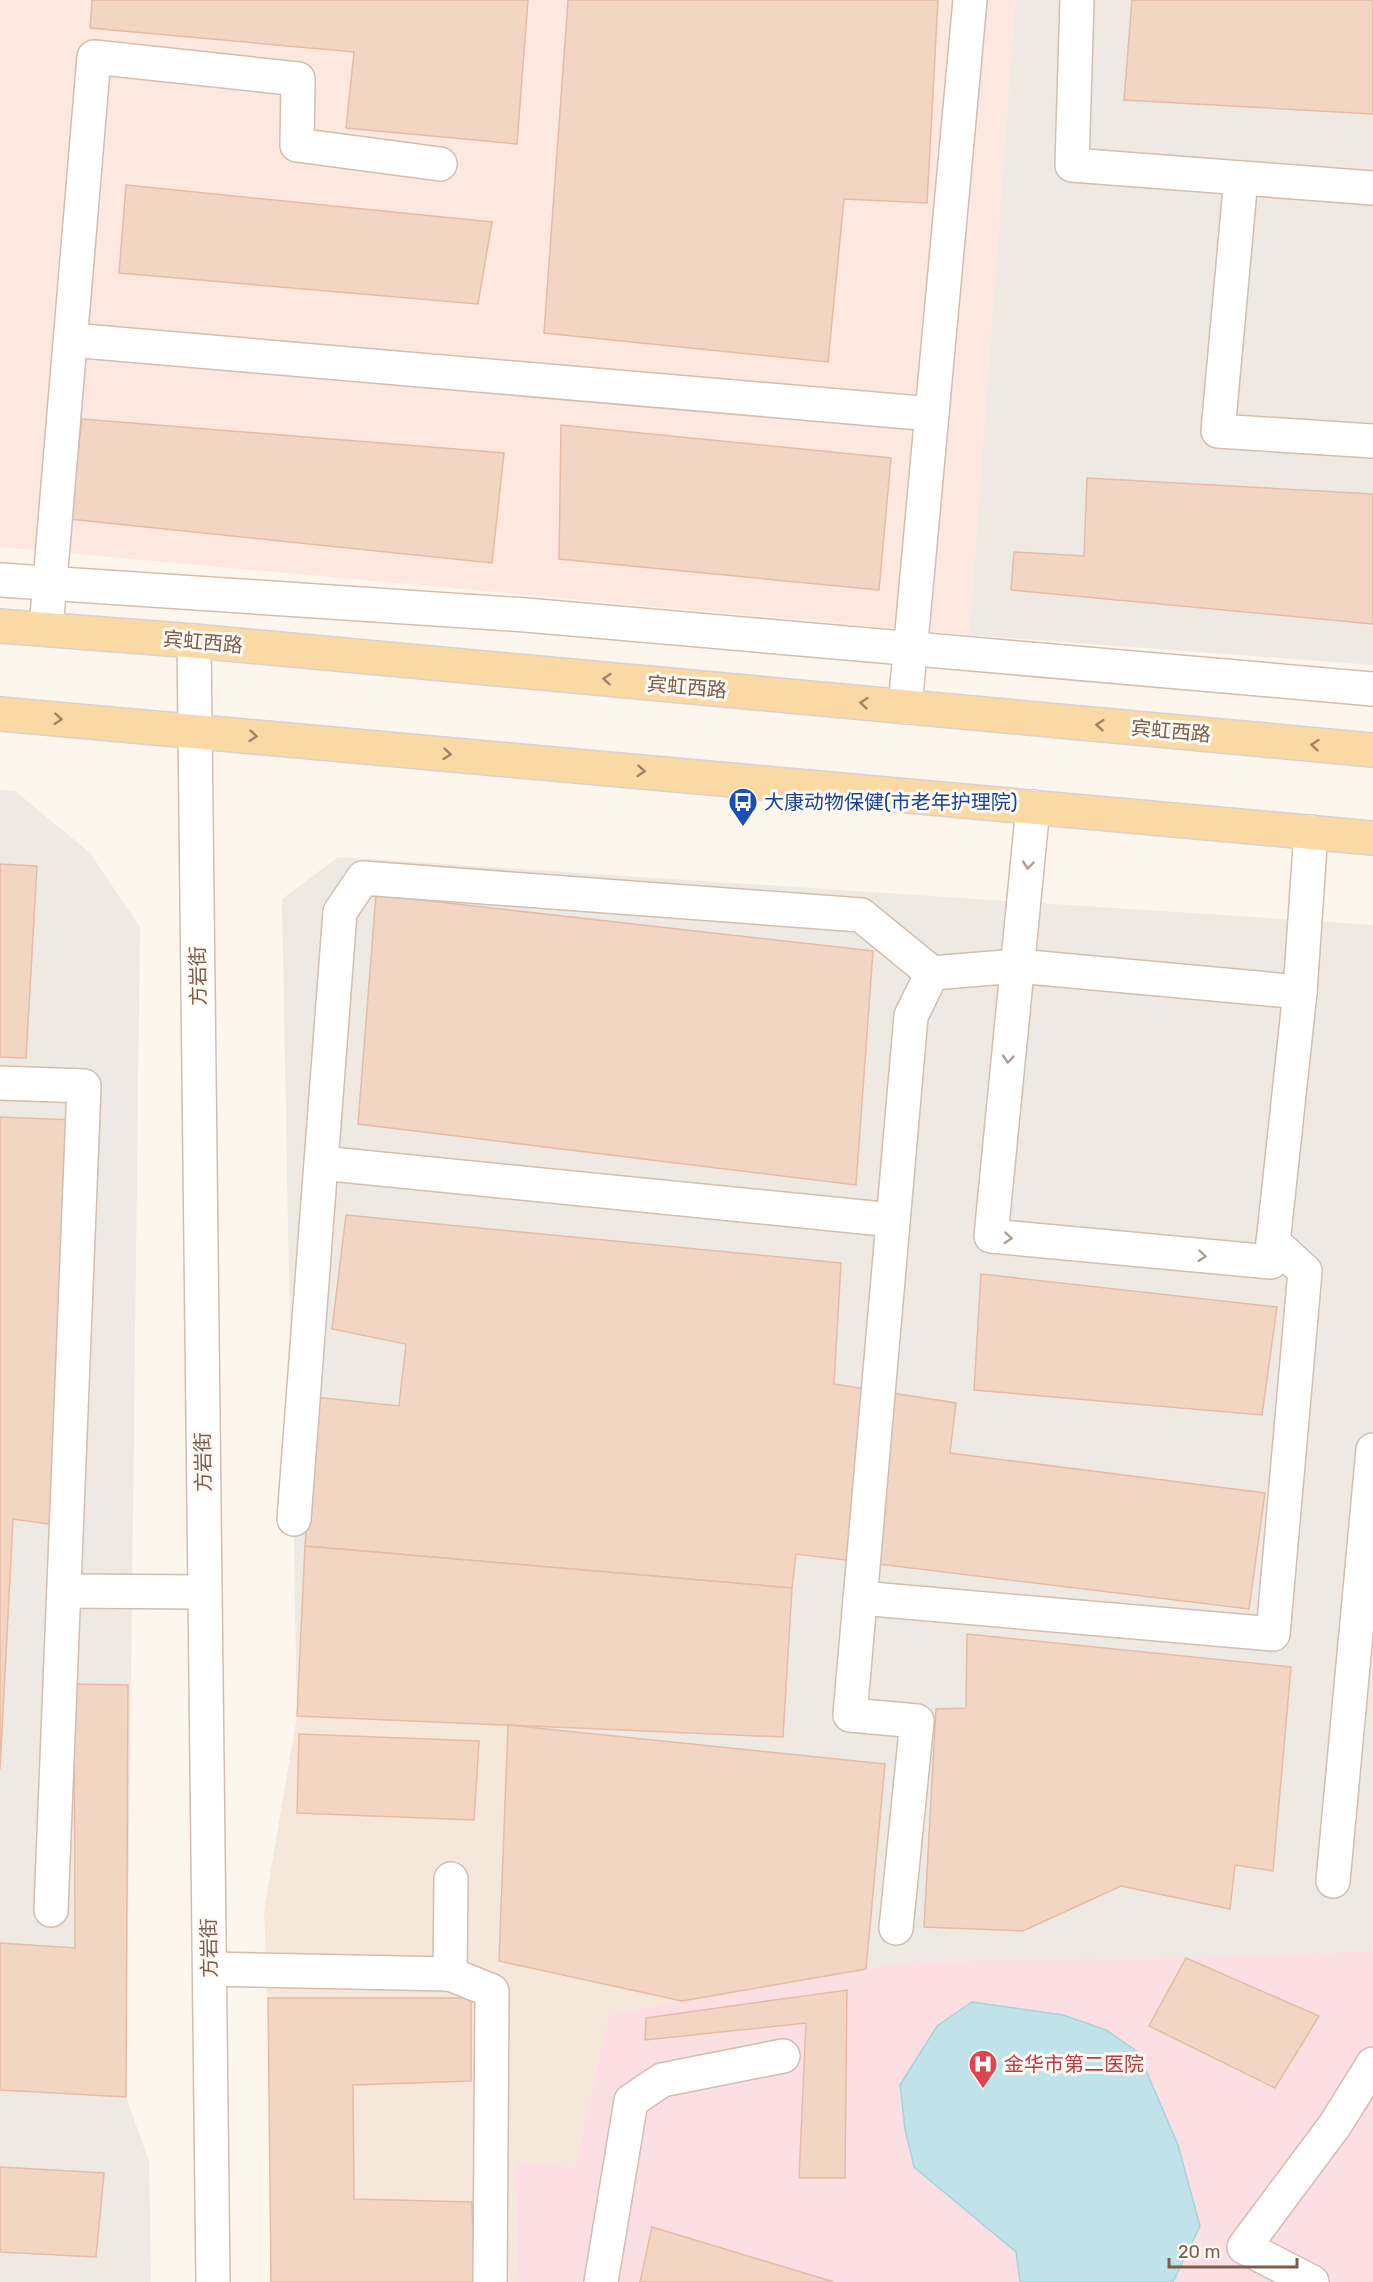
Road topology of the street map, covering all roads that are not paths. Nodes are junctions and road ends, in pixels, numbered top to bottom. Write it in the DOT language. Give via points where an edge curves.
graph roads {
  1 [pos="970,0"];
  2 [pos="1077,0"];
  3 [pos="441,164"];
  4 [pos="1241,178"];
  5 [pos="1373,188"];
  6 [pos="71,340"];
  7 [pos="932,414"];
  8 [pos="1373,441"];
  9 [pos="0,580"];
  10 [pos="50,583"];
  11 [pos="0,626"];
  12 [pos="46,629"];
  13 [pos="194,641"];
  14 [pos="911,648"];
  15 [pos="1373,689"];
  16 [pos="905,707"];
  17 [pos="0,714"];
  18 [pos="195,731"];
  19 [pos="1373,750"];
  20 [pos="1033,807"];
  21 [pos="1311,832"];
  22 [pos="1373,838"];
  23 [pos="1017,966"];
  24 [pos="932,973"];
  25 [pos="1300,992"];
  26 [pos="0,1083"];
  27 [pos="321,1164"];
  28 [pos="893,1220"];
  29 [pos="1273,1242"];
  30 [pos="1373,1449"];
  31 [pos="294,1519"];
  32 [pos="64,1591"];
  33 [pos="205,1592"];
  34 [pos="860,1598"];
  35 [pos="1362,1690"];
  36 [pos="451,1879"];
  37 [pos="1333,1881"];
  38 [pos="51,1910"];
  39 [pos="896,1928"];
  40 [pos="210,1969"];
  41 [pos="450,1974"];
  42 [pos="783,2056"];
  43 [pos="1373,2064"];
  44 [pos="213,2282"];
  45 [pos="490,2282"];
  46 [pos="601,2282"];
  47 [pos="1312,2282"];
  1 -- 7 [label="street"];
  2 -- 4 [label="street" via="1072,165"];
  3 -- 6 [label="street" via="297,145 298,79 94,57"];
  4 -- 5 [label="street"];
  4 -- 8 [label="street" via="1218,431"];
  6 -- 7 [label="street"];
  6 -- 10 [label="street"];
  7 -- 14 [label="street"];
  9 -- 10 [label="street"];
  10 -- 12 [label="street"];
  10 -- 14 [label="street" via="526,615"];
  11 -- 12 [label="main road, 宾虹西路"];
  12 -- 13 [label="main road, 宾虹西路"];
  16 -- 13 [label="main road, 宾虹西路, one-way"];
  13 -- 18 [label="street, 方岩街"];
  14 -- 15 [label="street"];
  14 -- 16 [label="street"];
  19 -- 16 [label="main road, 宾虹西路, one-way"];
  17 -- 18 [label="main road, one-way"];
  18 -- 20 [label="main road, one-way"];
  18 -- 33 [label="street, 方岩街"];
  20 -- 21 [label="main road"];
  20 -- 23 [label="street, one-way"];
  21 -- 22 [label="main road"];
  21 -- 25 [label="street"];
  23 -- 24 [label="street"];
  23 -- 25 [label="street"];
  23 -- 29 [label="street, one-way" via="991,1236 1271,1262"];
  24 -- 27 [label="street" via="861,915 363,878 340,912"];
  24 -- 28 [label="street" via="911,1016"];
  25 -- 29 [label="street"];
  26 -- 32 [label="street" via="84,1086"];
  27 -- 28 [label="street"];
  27 -- 31 [label="street"];
  28 -- 34 [label="street"];
  29 -- 34 [label="street" via="1305,1271 1273,1634"];
  30 -- 35 [label="street"];
  32 -- 33 [label="street"];
  32 -- 38 [label="street"];
  33 -- 40 [label="street, 方岩街"];
  34 -- 39 [label="street" via="850,1715 917,1721"];
  35 -- 37 [label="street"];
  36 -- 41 [label="street"];
  40 -- 41 [label="street"];
  40 -- 44 [label="street, 方岩街"];
  41 -- 45 [label="street" via="492,1991"];
  42 -- 46 [label="street" via="662,2080 631,2101"];
  43 -- 47 [label="street" via="1335,2125 1244,2247"];
}
